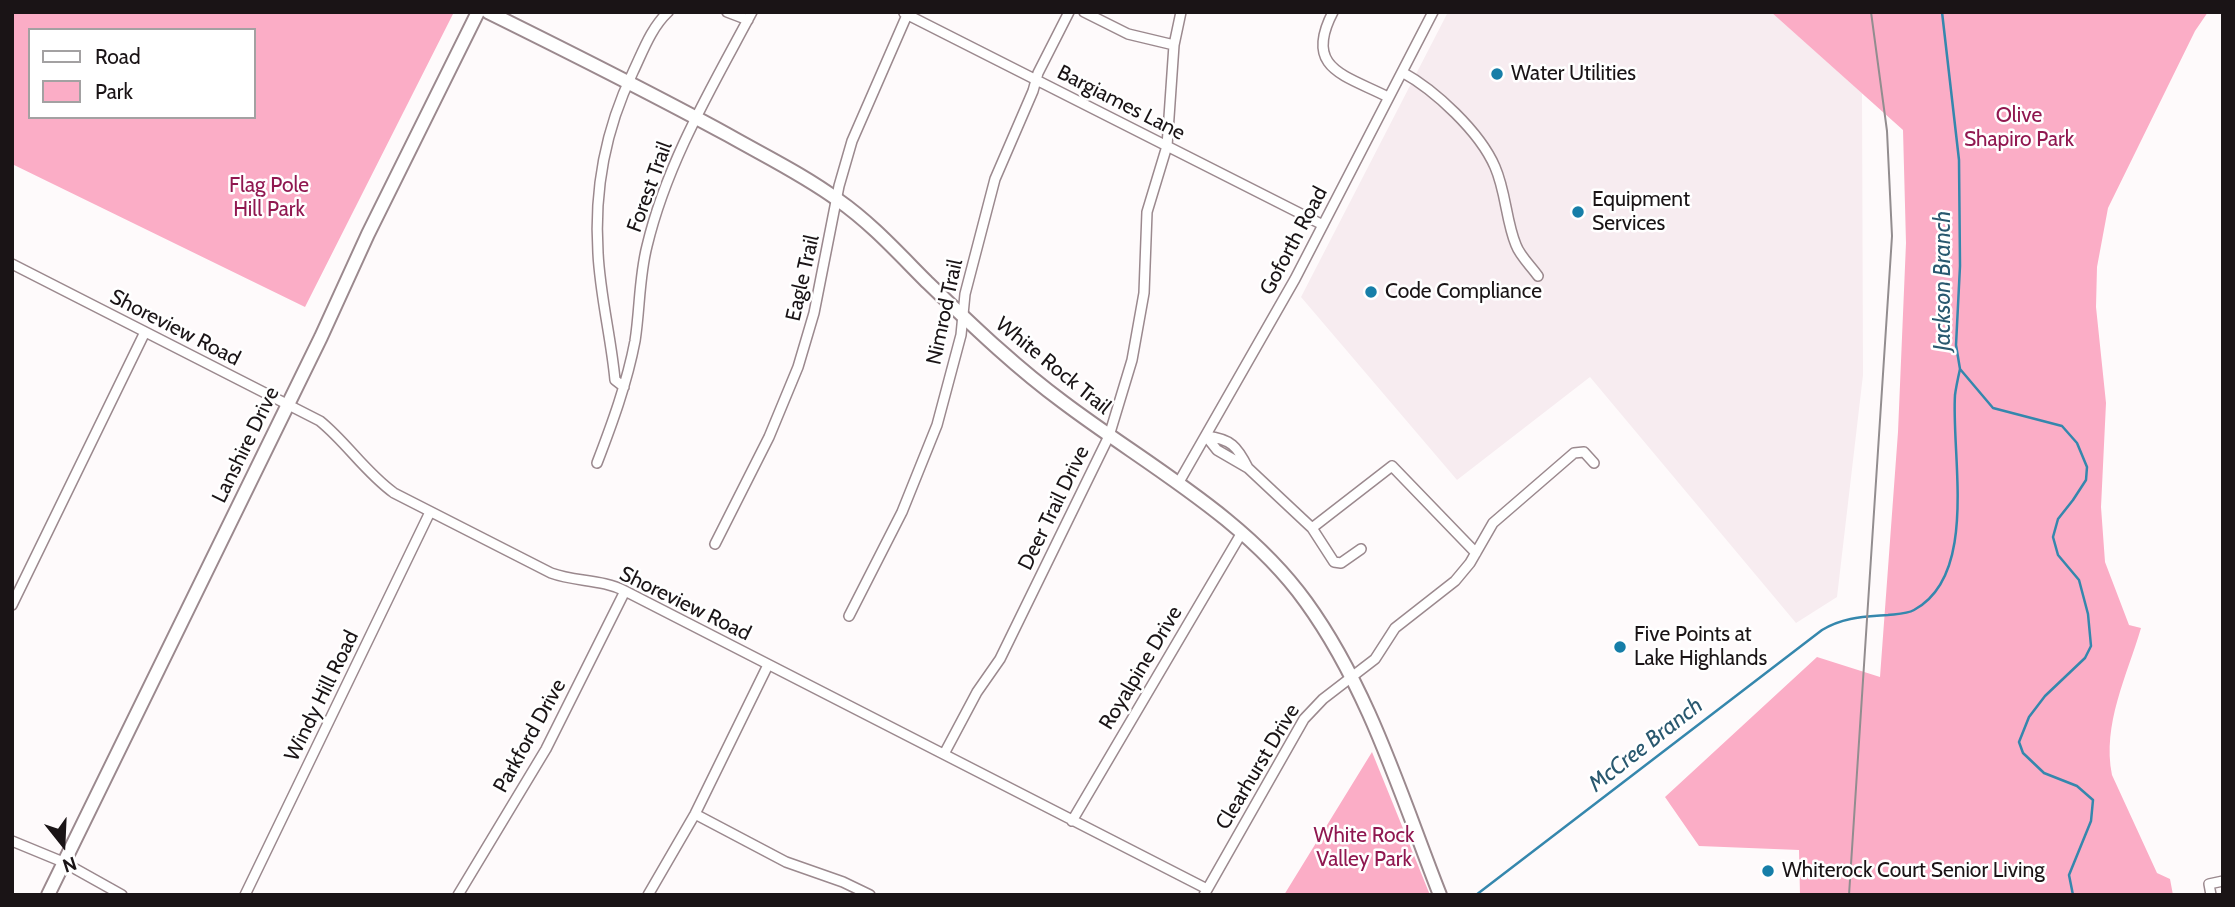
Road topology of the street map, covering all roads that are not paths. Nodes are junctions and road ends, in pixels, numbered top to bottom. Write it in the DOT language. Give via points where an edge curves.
graph roads {
  1 [pos="478,12"];
  2 [pos="488,12"];
  3 [pos="668,12"];
  4 [pos="727,12"];
  5 [pos="1069,12"];
  6 [pos="1084,12"];
  7 [pos="1181,12"];
  8 [pos="1334,12"];
  9 [pos="1433,12"];
  10 [pos="905,14"];
  11 [pos="750,16"];
  12 [pos="1174,45"];
  13 [pos="1402,72"];
  14 [pos="1036,80"];
  15 [pos="628,82"];
  16 [pos="1388,97"];
  17 [pos="695,118"];
  18 [pos="1167,145"];
  19 [pos="837,199"];
  20 [pos="1323,225"];
  21 [pos="12,264"];
  22 [pos="1538,276"];
  23 [pos="962,315"];
  24 [pos="145,332"];
  25 [pos="624,387"];
  26 [pos="287,404"];
  27 [pos="1109,436"];
  28 [pos="1206,436"];
  29 [pos="597,463"];
  30 [pos="1594,463"];
  31 [pos="1179,482"];
  32 [pos="430,512"];
  33 [pos="1312,527"];
  34 [pos="1241,534"];
  35 [pos="715,544"];
  36 [pos="1361,549"];
  37 [pos="1476,553"];
  38 [pos="625,591"];
  39 [pos="12,605"];
  40 [pos="849,616"];
  41 [pos="768,664"];
  42 [pos="1351,678"];
  43 [pos="944,754"];
  44 [pos="695,814"];
  45 [pos="1072,821"];
  46 [pos="12,841"];
  47 [pos="63,862"];
  48 [pos="2223,881"];
  49 [pos="1206,892"];
  50 [pos="48,895"];
  51 [pos="122,895"];
  52 [pos="245,895"];
  53 [pos="458,895"];
  54 [pos="648,895"];
  55 [pos="870,895"];
  56 [pos="1440,895"];
  57 [pos="2211,895"];
  1 -- 26 [label="street, Lanshire Drive"];
  2 -- 15 [label="street, White Rock Trail"];
  3 -- 15 [label="street, Forest Trail" via="657,22"];
  4 -- 11 [label="street"];
  5 -- 14 [label="street, Nimrod Trail"];
  6 -- 12 [label="street" via="1128,34"];
  7 -- 12 [label="street, Deer Trail Drive"];
  8 -- 16 [label="street" via="1322,44 1326,62"];
  9 -- 13 [label="street, Goforth Road"];
  10 -- 14 [label="street, Bargiames Lane"];
  10 -- 19 [label="street, Eagle Trail" via="852,141"];
  11 -- 17 [label="street, Forest Trail"];
  12 -- 18 [label="street, Deer Trail Drive"];
  13 -- 16 [label="street, Goforth Road"];
  13 -- 22 [label="street" via="1441,100 1488,153 1515,244"];
  14 -- 18 [label="street, Bargiames Lane"];
  14 -- 23 [label="street, Nimrod Trail" via="995,179"];
  15 -- 17 [label="street, White Rock Trail"];
  15 -- 25 [label="street, Forest Trail" via="603,164 597,229 615,380"];
  16 -- 20 [label="street, Goforth Road"];
  17 -- 19 [label="street, White Rock Trail"];
  17 -- 25 [label="street, Forest Trail" via="646,246 635,341"];
  18 -- 20 [label="street, Bargiames Lane"];
  18 -- 27 [label="street, Deer Trail Drive" via="1147,212 1139,328"];
  19 -- 23 [label="street, White Rock Trail"];
  19 -- 35 [label="street, Eagle Trail" via="798,367"];
  20 -- 28 [label="street, Goforth Road"];
  21 -- 24 [label="street, Shoreview Road"];
  23 -- 27 [label="street, White Rock Trail" via="1010,360"];
  23 -- 40 [label="street, Nimrod Trail" via="961,335 919,474"];
  24 -- 26 [label="street, Shoreview Road"];
  24 -- 39 [label="street"];
  25 -- 29 [label="street, Forest Trail"];
  26 -- 32 [label="street, Shoreview Road" via="333,432 378,481"];
  26 -- 47 [label="street, Lanshire Drive"];
  27 -- 31 [label="street, White Rock Trail"];
  27 -- 43 [label="street, Deer Trail Drive" via="1000,659"];
  28 -- 31 [label="street, Goforth Road"];
  28 -- 33 [label="street" via="1223,438 1239,450 1248,468"];
  30 -- 37 [label="street, Clearhurst Drive" via="1584,452 1574,453 1493,523"];
  31 -- 34 [label="street, White Rock Trail"];
  32 -- 38 [label="street, Shoreview Road" via="551,573"];
  32 -- 52 [label="street, Windy Hill Road"];
  33 -- 36 [label="street" via="1334,562 1341,564"];
  33 -- 37 [label="street" via="1392,466"];
  34 -- 42 [label="street, White Rock Trail" via="1298,592"];
  34 -- 45 [label="street, Royalpine Drive"];
  37 -- 42 [label="street, Clearhurst Drive" via="1463,572 1395,628 1375,659"];
  38 -- 41 [label="street, Shoreview Road"];
  38 -- 53 [label="street, Parkford Drive" via="546,748"];
  41 -- 43 [label="street, Shoreview Road"];
  41 -- 44 [label="street"];
  42 -- 49 [label="street, Clearhurst Drive" via="1304,719"];
  42 -- 56 [label="street, White Rock Trail"];
  43 -- 45 [label="street, Shoreview Road"];
  44 -- 54 [label="street"];
  44 -- 55 [label="street" via="786,862"];
  45 -- 49 [label="street, Shoreview Road"];
  46 -- 47 [label="street"];
  47 -- 50 [label="street, Lanshire Drive"];
  47 -- 51 [label="street"];
  48 -- 57 [label="street" via="2209,884"];
}
